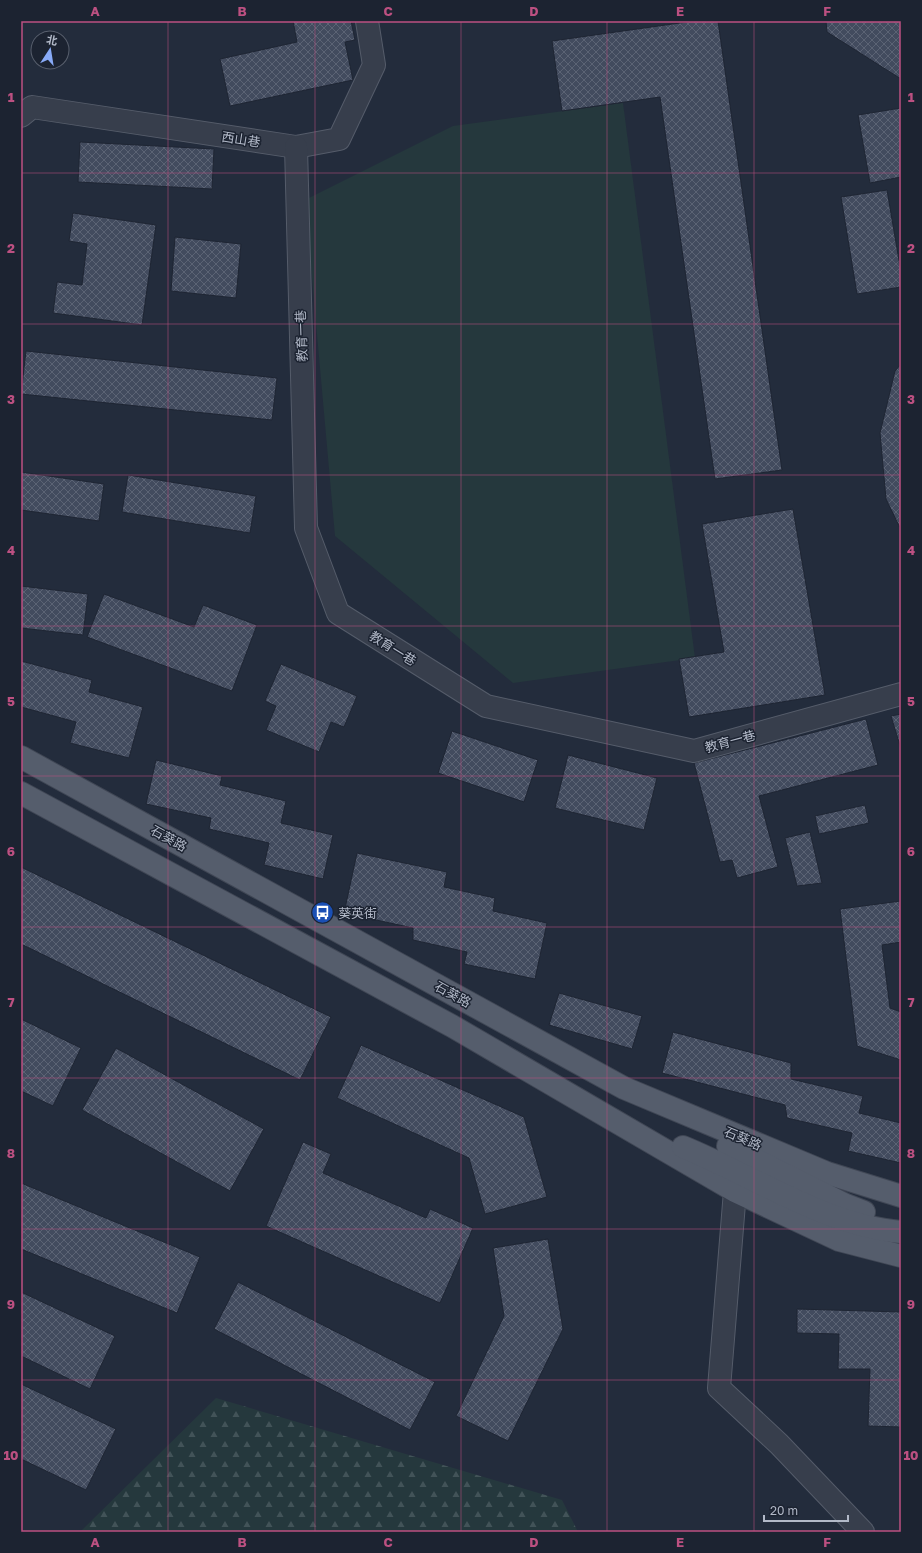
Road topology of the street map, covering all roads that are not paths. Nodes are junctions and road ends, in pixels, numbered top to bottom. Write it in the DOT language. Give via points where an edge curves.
graph roads {
  1 [pos="368,21"];
  2 [pos="21,116"];
  3 [pos="296,147"];
  4 [pos="901,694"];
  5 [pos="21,757"];
  6 [pos="21,794"];
  7 [pos="624,1088"];
  8 [pos="610,1118"];
  9 [pos="735,1191"];
  10 [pos="901,1196"];
  11 [pos="901,1226"];
  12 [pos="901,1232"];
  13 [pos="901,1256"];
  14 [pos="863,1532"];
  1 -- 3 [label="street, 西山巷" via="374,65 338,140"];
  2 -- 3 [label="street, 西山巷" via="32,107"];
  3 -- 4 [label="street, 教育一巷" via="306,528 338,613 486,706 694,751"];
  5 -- 7 [label="main road, 石葵路"];
  6 -- 8 [label="main road" via="452,1026"];
  7 -- 10 [label="main road, 石葵路" via="827,1173"];
  7 -- 11 [label="main road" via="732,1148 846,1205"];
  8 -- 9 [label="main road"];
  8 -- 12 [label="main road" via="706,1156 810,1206 852,1223"];
  9 -- 13 [label="main road" via="839,1240"];
  9 -- 14 [label="street" via="719,1388 779,1444"];
}
